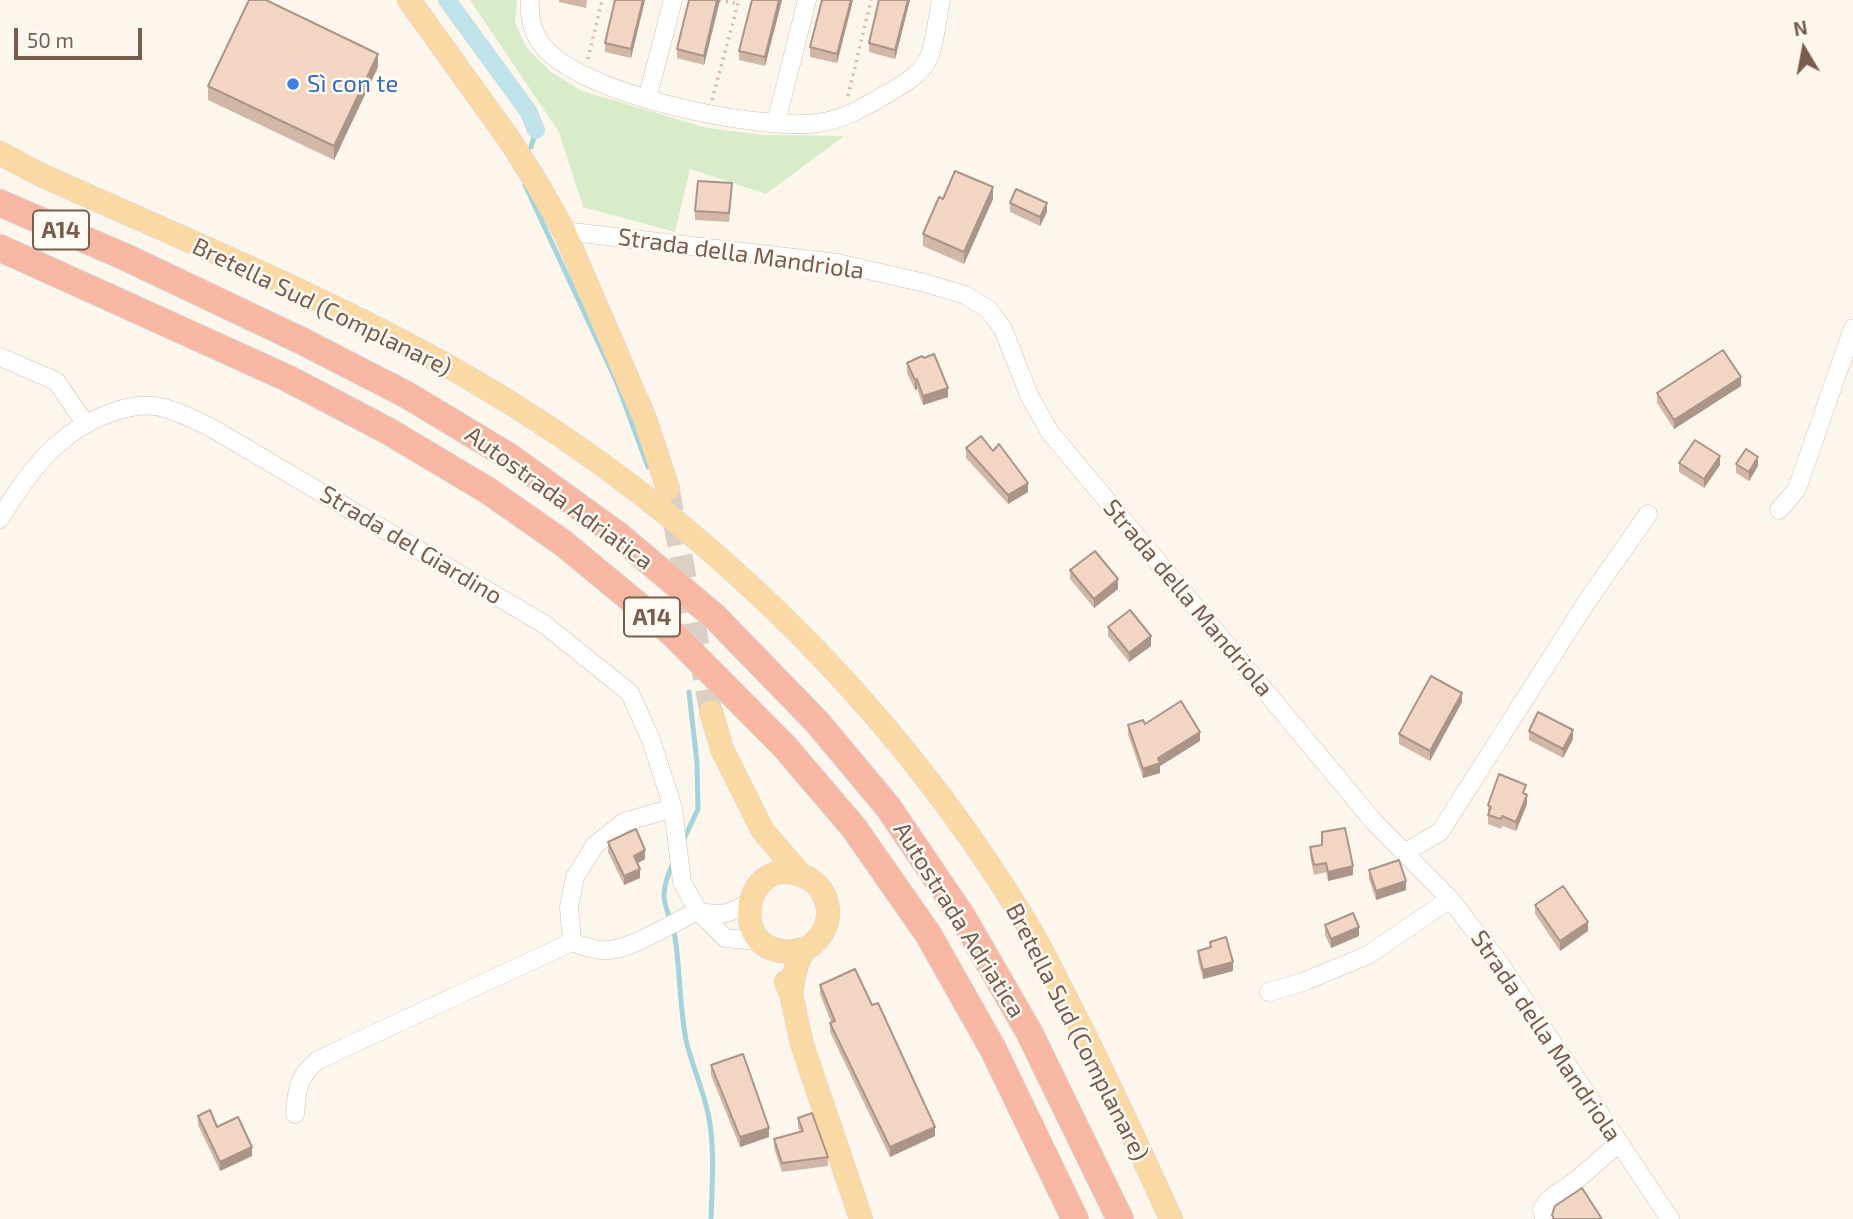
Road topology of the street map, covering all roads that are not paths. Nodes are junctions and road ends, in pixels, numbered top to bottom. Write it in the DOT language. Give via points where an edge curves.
graph roads {
  1 [pos="409,0"];
  2 [pos="530,0"];
  3 [pos="673,0"];
  4 [pos="807,0"];
  5 [pos="941,0"];
  6 [pos="647,99"];
  7 [pos="776,123"];
  8 [pos="0,153"];
  9 [pos="0,203"];
  10 [pos="564,231"];
  11 [pos="0,248"];
  12 [pos="1853,328"];
  13 [pos="0,357"];
  14 [pos="85,423"];
  15 [pos="668,489"];
  16 [pos="1779,510"];
  17 [pos="1648,514"];
  18 [pos="0,519"];
  19 [pos="711,712"];
  20 [pos="673,808"];
  21 [pos="763,831"];
  22 [pos="1405,853"];
  23 [pos="800,874"];
  24 [pos="763,881"];
  25 [pos="1450,899"];
  26 [pos="749,904"];
  27 [pos="698,911"];
  28 [pos="572,942"];
  29 [pos="765,945"];
  30 [pos="804,949"];
  31 [pos="1269,992"];
  32 [pos="791,994"];
  33 [pos="295,1114"];
  34 [pos="1619,1143"];
  35 [pos="861,1219"];
  36 [pos="1074,1219"];
  37 [pos="1119,1219"];
  38 [pos="1171,1219"];
  39 [pos="1544,1219"];
  40 [pos="1670,1219"];
  1 -- 10 [label="main road" via="511,142"];
  2 -- 6 [label="street" via="531,23 540,42 557,59 595,80"];
  3 -- 6 [label="street"];
  4 -- 7 [label="street"];
  5 -- 7 [label="street" via="929,58 914,77 836,120"];
  6 -- 7 [label="street"];
  8 -- 38 [label="main road, Bretella Sud (Complanare)" via="426,354 601,465 716,554 887,727 959,823 1031,932 1102,1068"];
  9 -- 37 [label="highway, Autostrada Adriatica / A14" via="159,273 407,395 510,457 618,535 715,617 817,722 888,807 962,916 1029,1031"];
  10 -- 15 [label="main road" via="645,419"];
  10 -- 22 [label="street, Strada della Mandriola" via="836,263 965,295 988,309 1003,329 1029,396 1049,431 1375,823"];
  11 -- 36 [label="highway, Autostrada Adriatica / A14" via="287,378 388,430 563,543 673,634 785,747 855,828 928,934 993,1049"];
  12 -- 16 [label="street" via="1797,489"];
  13 -- 14 [label="street" via="56,381"];
  14 -- 18 [label="street, Strada del Giardino" via="50,450"];
  14 -- 20 [label="street, Strada del Giardino" via="134,405 163,407 210,426 544,624 630,693"];
  17 -- 22 [label="street" via="1440,832"];
  19 -- 21 [label="main road" via="722,749"];
  20 -- 27 [label="street, Strada del Giardino" via="682,882"];
  20 -- 28 [label="street" via="624,822 595,845 575,877 569,907"];
  21 -- 23 [label="main road"];
  21 -- 24 [label="main road"];
  22 -- 25 [label="street, Strada della Mandriola"];
  23 -- 24 [label="main road" via="775,874"];
  23 -- 30 [label="main road" via="820,888 828,911 822,933"];
  24 -- 26 [label="main road"];
  25 -- 31 [label="street" via="1368,955"];
  25 -- 34 [label="street, Strada della Mandriola" via="1498,961"];
  26 -- 27 [label="street" via="716,916"];
  26 -- 29 [label="main road" via="752,930"];
  27 -- 28 [label="street" via="612,950"];
  27 -- 29 [label="street, Strada del Giardino" via="726,938"];
  28 -- 33 [label="street" via="318,1060 305,1071 298,1086"];
  29 -- 30 [label="main road" via="782,952"];
  29 -- 32 [label="main road"];
  30 -- 32 [label="main road" via="794,971"];
  32 -- 35 [label="main road" via="802,1044"];
  34 -- 39 [label="street" via="1548,1200 1542,1209"];
  34 -- 40 [label="street, Strada della Mandriola"];
}
